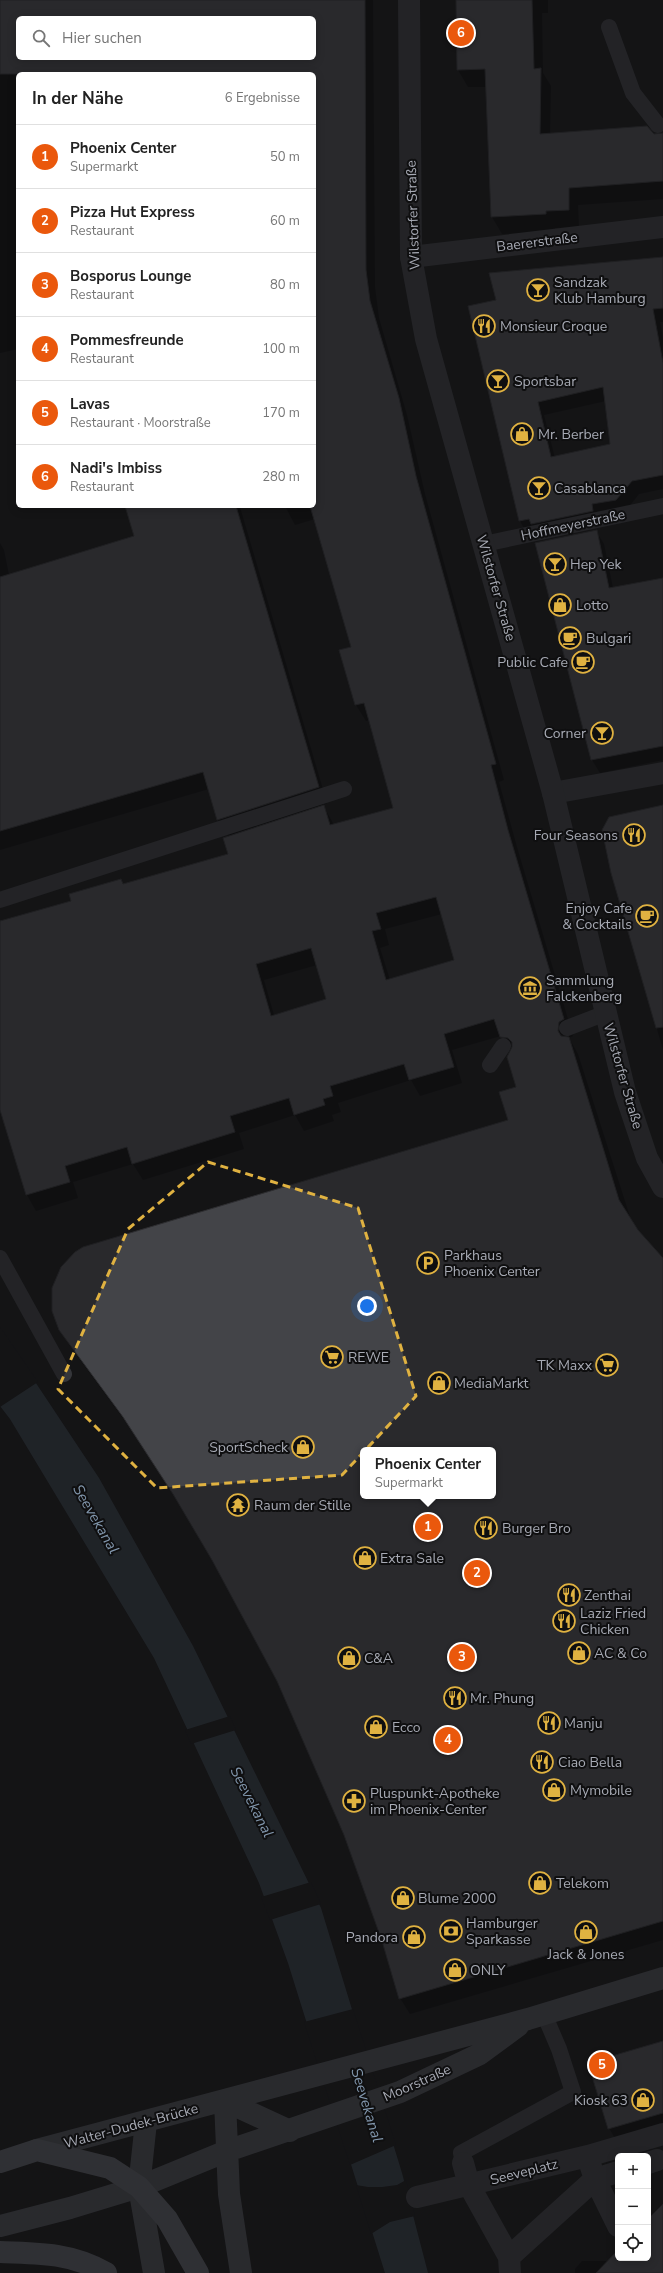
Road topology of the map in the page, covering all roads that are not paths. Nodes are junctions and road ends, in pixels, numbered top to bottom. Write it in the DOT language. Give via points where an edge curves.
graph roads {
  1 [pos="408,0"];
  2 [pos="609,28"];
  3 [pos="658,125"];
  4 [pos="663,227"];
  5 [pos="411,257"];
  6 [pos="663,506"];
  7 [pos="484,544"];
  8 [pos="663,773"];
  9 [pos="344,789"];
  10 [pos="553,794"];
  11 [pos="0,900"];
  12 [pos="606,1013"];
  13 [pos="567,1028"];
  14 [pos="503,1046"];
  15 [pos="490,1065"];
  16 [pos="663,1187"];
  17 [pos="0,1258"];
  18 [pos="64,1374"];
  19 [pos="663,1978"];
  20 [pos="536,2016"];
  21 [pos="225,2101"];
  22 [pos="146,2122"];
  23 [pos="299,2127"];
  24 [pos="663,2134"];
  25 [pos="37,2150"];
  26 [pos="227,2151"];
  27 [pos="588,2156"];
  28 [pos="0,2162"];
  29 [pos="463,2163"];
  30 [pos="615,2173"];
  31 [pos="595,2179"];
  32 [pos="469,2185"];
  33 [pos="140,2187"];
  34 [pos="417,2197"];
  35 [pos="618,2225"];
  36 [pos="0,2226"];
  37 [pos="0,2252"];
  38 [pos="510,2265"];
  39 [pos="106,2273"];
  40 [pos="154,2273"];
  41 [pos="198,2273"];
  42 [pos="241,2273"];
  1 -- 5 [label="street, Wilstorfer Straße"];
  2 -- 3 [label="lane" via="633,93"];
  4 -- 5 [label="street, Baererstraße"];
  5 -- 7 [label="street, Wilstorfer Straße" via="426,339"];
  6 -- 7 [label="lane, Hoffmeyerstraße"];
  7 -- 10 [label="street, Wilstorfer Straße"];
  8 -- 10 [label="street"];
  9 -- 11 [label="lane"];
  10 -- 12 [label="street, Wilstorfer Straße"];
  12 -- 13 [label="lane"];
  12 -- 16 [label="street, Wilstorfer Straße" via="625,1092 647,1158"];
  14 -- 15 [label="lane"];
  17 -- 18 [label="lane"];
  19 -- 20 [label="main road, Moorstraße"];
  20 -- 21 [label="main road, Moorstraße"];
  20 -- 23 [label="main road, Moorstraße" via="480,2054 400,2092"];
  20 -- 29 [label="lane" via="560,2049 573,2092 461,2153"];
  21 -- 22 [label="main road, Walter-Dudek-Brücke"];
  21 -- 23 [label="main road"];
  21 -- 26 [label="main road"];
  22 -- 25 [label="main road, Walter-Dudek-Brücke"];
  22 -- 33 [label="main road"];
  23 -- 26 [label="main road, Moorstraße"];
  24 -- 27 [label="street, Seeveplatz"];
  25 -- 28 [label="main road, Walter-Dudek-Brücke"];
  25 -- 33 [label="main road, Walter-Dudek-Brücke" via="101,2164"];
  26 -- 33 [label="main road"];
  26 -- 42 [label="main road" via="229,2194"];
  27 -- 31 [label="street"];
  27 -- 32 [label="street, Seeveplatz"];
  29 -- 32 [label="street"];
  30 -- 31 [label="street"];
  31 -- 35 [label="street"];
  31 -- 38 [label="street"];
  32 -- 34 [label="street, Seeveplatz"];
  32 -- 38 [label="street"];
  33 -- 36 [label="main road"];
  33 -- 40 [label="main road"];
  33 -- 41 [label="main road, Walter-Dudek-Brücke" via="167,2219"];
  37 -- 39 [label="main road" via="40,2253 72,2258"];
}
